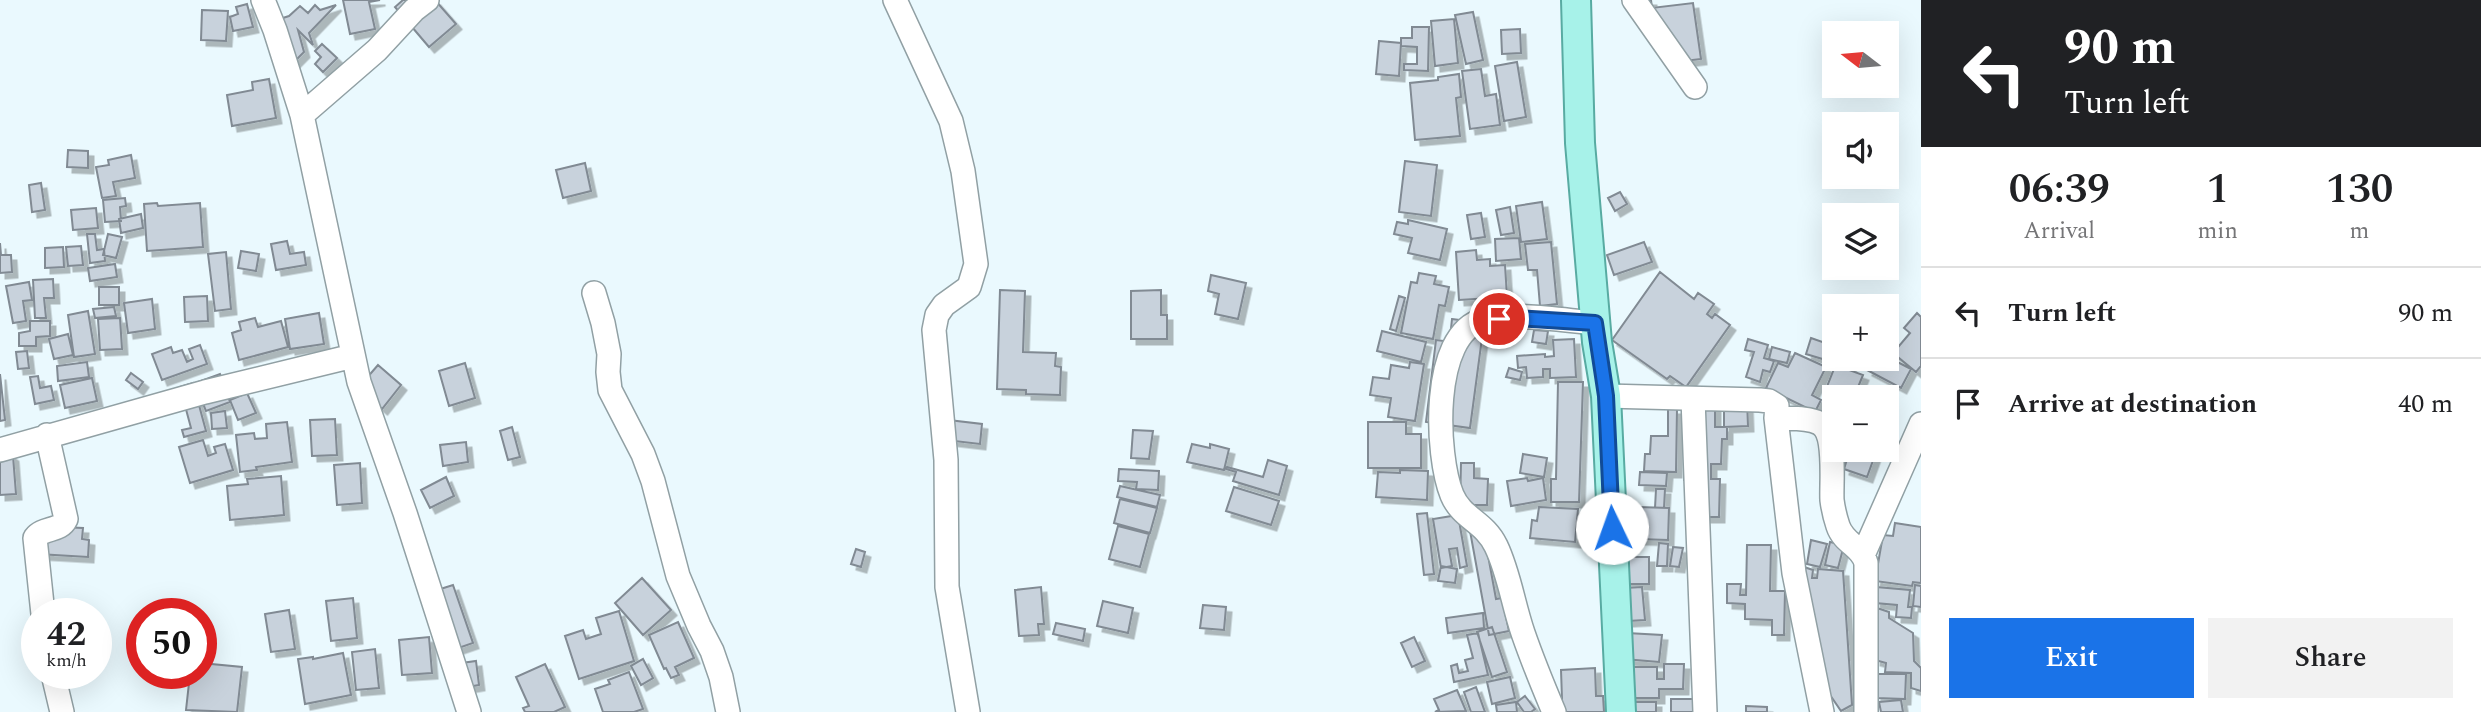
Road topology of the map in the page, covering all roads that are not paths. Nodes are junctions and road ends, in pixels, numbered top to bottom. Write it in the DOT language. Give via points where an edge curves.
graph roads {
  1 [pos="263,0"];
  2 [pos="427,0"];
  3 [pos="895,0"];
  4 [pos="1576,0"];
  5 [pos="1634,0"];
  6 [pos="1696,87"];
  7 [pos="302,115"];
  8 [pos="594,293"];
  9 [pos="1595,323"];
  10 [pos="353,356"];
  11 [pos="1606,396"];
  12 [pos="1693,399"];
  13 [pos="1776,418"];
  14 [pos="1921,424"];
  15 [pos="47,435"];
  16 [pos="0,450"];
  17 [pos="1863,555"];
  18 [pos="41,598"];
  19 [pos="57,689"];
  20 [pos="62,712"];
  21 [pos="469,712"];
  22 [pos="728,712"];
  23 [pos="968,712"];
  24 [pos="1554,712"];
  25 [pos="1621,712"];
  26 [pos="1705,712"];
  27 [pos="1822,712"];
  28 [pos="1866,712"];
  1 -- 7 [label="street"];
  2 -- 7 [label="street"];
  3 -- 23 [label="street" via="951,121 976,264 969,287 944,306 934,330 946,460 947,587"];
  4 -- 9 [label="main road" via="1580,143"];
  5 -- 6 [label="street"];
  7 -- 10 [label="street"];
  8 -- 22 [label="street" via="609,354 610,390 650,472 678,576 712,651"];
  9 -- 11 [label="main road"];
  9 -- 24 [label="street" via="1517,318 1482,321 1463,332 1445,374 1440,416 1452,496 1461,511 1489,532 1498,549"];
  10 -- 15 [label="street"];
  10 -- 21 [label="street"];
  11 -- 12 [label="street"];
  11 -- 25 [label="main road"];
  12 -- 13 [label="street" via="1769,401 1777,406"];
  12 -- 26 [label="street"];
  13 -- 17 [label="street" via="1807,420 1826,429 1837,523 1844,540"];
  13 -- 27 [label="street" via="1794,573"];
  14 -- 17 [label="street"];
  15 -- 16 [label="street"];
  15 -- 18 [label="street" via="66,519 35,538"];
  17 -- 28 [label="street"];
  19 -- 20 [label="street"];
}
